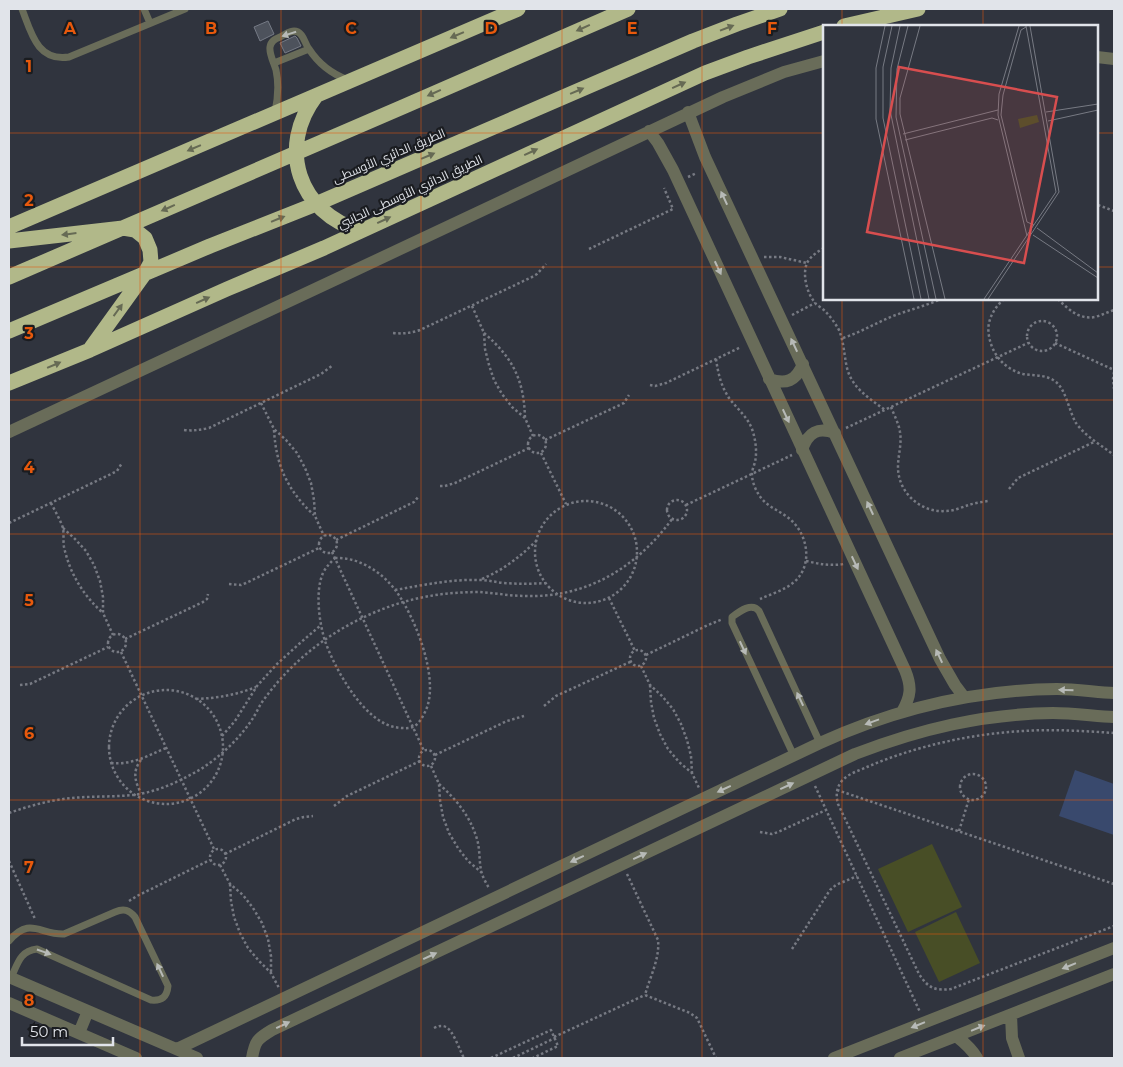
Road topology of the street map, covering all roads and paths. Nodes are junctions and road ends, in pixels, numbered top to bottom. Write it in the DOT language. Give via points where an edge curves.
graph roads {
  1 [pos="22,9"];
  2 [pos="144,9"];
  3 [pos="185,9"];
  4 [pos="518,9"];
  5 [pos="628,9"];
  6 [pos="780,9"];
  7 [pos="918,9"];
  8 [pos="150,23"];
  9 [pos="848,25"];
  10 [pos="823,32"];
  11 [pos="309,49"];
  12 [pos="1098,57"];
  13 [pos="1114,59"];
  14 [pos="823,61"];
  15 [pos="274,63"];
  16 [pos="350,81"];
  17 [pos="316,96"];
  18 [pos="688,112"];
  19 [pos="275,113"];
  20 [pos="649,131"];
  21 [pos="296,154"];
  22 [pos="697,173"];
  23 [pos="686,178"];
  24 [pos="664,188"];
  25 [pos="316,204"];
  26 [pos="1098,206"];
  27 [pos="1114,211"];
  28 [pos="9,228"];
  29 [pos="123,228"];
  30 [pos="360,231"];
  31 [pos="9,241"];
  32 [pos="590,249"];
  33 [pos="823,249"];
  34 [pos="752,258"];
  35 [pos="807,263"];
  36 [pos="546,264"];
  37 [pos="145,274"];
  38 [pos="9,277"];
  39 [pos="939,300"];
  40 [pos="1003,300"];
  41 [pos="1059,300"];
  42 [pos="815,303"];
  43 [pos="472,306"];
  44 [pos="1114,310"];
  45 [pos="781,318"];
  46 [pos="9,331"];
  47 [pos="393,333"];
  48 [pos="484,333"];
  49 [pos="842,338"];
  50 [pos="752,342"];
  51 [pos="1028,343"];
  52 [pos="1055,343"];
  53 [pos="90,350"];
  54 [pos="997,358"];
  55 [pos="716,359"];
  56 [pos="803,364"];
  57 [pos="333,365"];
  58 [pos="1114,371"];
  59 [pos="769,379"];
  60 [pos="9,383"];
  61 [pos="650,385"];
  62 [pos="1114,389"];
  63 [pos="629,395"];
  64 [pos="261,403"];
  65 [pos="891,407"];
  66 [pos="885,410"];
  67 [pos="525,418"];
  68 [pos="274,429"];
  69 [pos="184,430"];
  70 [pos="9,432"];
  71 [pos="835,433"];
  72 [pos="533,436"];
  73 [pos="545,440"];
  74 [pos="1094,442"];
  75 [pos="529,448"];
  76 [pos="802,450"];
  77 [pos="541,452"];
  78 [pos="1114,455"];
  79 [pos="122,463"];
  80 [pos="752,474"];
  81 [pos="440,486"];
  82 [pos="1009,489"];
  83 [pos="420,496"];
  84 [pos="988,501"];
  85 [pos="51,503"];
  86 [pos="566,504"];
  87 [pos="686,505"];
  88 [pos="315,516"];
  89 [pos="672,519"];
  90 [pos="9,523"];
  91 [pos="63,528"];
  92 [pos="324,536"];
  93 [pos="336,540"];
  94 [pos="537,540"];
  95 [pos="319,548"];
  96 [pos="332,552"];
  97 [pos="335,558"];
  98 [pos="637,558"];
  99 [pos="806,561"];
  100 [pos="854,561"];
  101 [pos="480,580"];
  102 [pos="546,583"];
  103 [pos="229,584"];
  104 [pos="395,590"];
  105 [pos="208,594"];
  106 [pos="558,594"];
  107 [pos="609,598"];
  108 [pos="402,602"];
  109 [pos="753,606"];
  110 [pos="103,613"];
  111 [pos="362,617"];
  112 [pos="732,617"];
  113 [pos="321,625"];
  114 [pos="113,635"];
  115 [pos="125,639"];
  116 [pos="325,639"];
  117 [pos="108,647"];
  118 [pos="635,651"];
  119 [pos="121,652"];
  120 [pos="646,655"];
  121 [pos="630,662"];
  122 [pos="641,666"];
  123 [pos="650,685"];
  124 [pos="20,686"];
  125 [pos="258,686"];
  126 [pos="1114,693"];
  127 [pos="141,696"];
  128 [pos="964,697"];
  129 [pos="196,699"];
  130 [pos="544,706"];
  131 [pos="902,712"];
  132 [pos="524,716"];
  133 [pos="1114,717"];
  134 [pos="413,727"];
  135 [pos="1114,733"];
  136 [pos="222,736"];
  137 [pos="820,743"];
  138 [pos="166,748"];
  139 [pos="424,751"];
  140 [pos="222,753"];
  141 [pos="435,755"];
  142 [pos="794,756"];
  143 [pos="142,758"];
  144 [pos="420,761"];
  145 [pos="111,763"];
  146 [pos="430,766"];
  147 [pos="692,773"];
  148 [pos="810,775"];
  149 [pos="181,780"];
  150 [pos="439,784"];
  151 [pos="837,790"];
  152 [pos="141,793"];
  153 [pos="134,794"];
  154 [pos="190,799"];
  155 [pos="704,799"];
  156 [pos="969,799"];
  157 [pos="334,806"];
  158 [pos="826,810"];
  159 [pos="9,813"];
  160 [pos="313,816"];
  161 [pos="959,831"];
  162 [pos="760,832"];
  163 [pos="214,850"];
  164 [pos="225,854"];
  165 [pos="210,860"];
  166 [pos="9,861"];
  167 [pos="220,864"];
  168 [pos="623,864"];
  169 [pos="481,872"];
  170 [pos="857,876"];
  171 [pos="230,884"];
  172 [pos="1114,884"];
  173 [pos="494,899"];
  174 [pos="120,910"];
  175 [pos="1114,926"];
  176 [pos="39,928"];
  177 [pos="9,942"];
  178 [pos="1114,948"];
  179 [pos="792,949"];
  180 [pos="271,973"];
  181 [pos="1114,974"];
  182 [pos="10,977"];
  183 [pos="645,994"];
  184 [pos="284,998"];
  185 [pos="9,1003"];
  186 [pos="88,1011"];
  187 [pos="1011,1015"];
  188 [pos="924,1023"];
  189 [pos="434,1028"];
  190 [pos="78,1034"];
  191 [pos="956,1036"];
  192 [pos="554,1038"];
  193 [pos="177,1049"];
  194 [pos="136,1058"];
  195 [pos="197,1058"];
  196 [pos="252,1058"];
  197 [pos="464,1058"];
  198 [pos="491,1058"];
  199 [pos="513,1058"];
  200 [pos="532,1058"];
  201 [pos="716,1058"];
  202 [pos="834,1058"];
  203 [pos="900,1058"];
  204 [pos="977,1058"];
  205 [pos="1019,1058"];
  1 -- 8 [label="lane" via="40,49 61,58"];
  2 -- 8 [label="lane"];
  3 -- 8 [label="lane"];
  4 -- 16 [label="highway, one-way"];
  5 -- 21 [label="highway, one-way"];
  25 -- 6 [label="highway, الطريق الدائري الأوسطى, one-way" via="693,41"];
  7 -- 9 [label="highway"];
  30 -- 10 [label="highway, الطريق الدائري الأوسطى الجانبي, one-way" via="705,73"];
  11 -- 15 [label="lane"];
  11 -- 15 [label="lane, one-way" via="301,35 291,32 271,43"];
  11 -- 16 [label="lane" via="334,74"];
  12 -- 13 [label="street"];
  14 -- 18 [label="street" via="752,84"];
  15 -- 19 [label="lane" via="278,88"];
  16 -- 17 [label="highway"];
  17 -- 19 [label="highway"];
  17 -- 21 [label="highway" via="300,123"];
  18 -- 20 [label="street"];
  34 -- 18 [label="street, one-way"];
  19 -- 28 [label="highway, one-way"];
  20 -- 50 [label="street, one-way" via="673,170"];
  20 -- 70 [label="street"];
  21 -- 25 [label="highway" via="300,175"];
  21 -- 29 [label="highway, one-way"];
  22 -- 23 [label="path"];
  24 -- 32 [label="path" via="673,209"];
  25 -- 30 [label="highway" via="336,221"];
  37 -- 25 [label="highway, الطريق الدائري الأوسطى, one-way"];
  26 -- 27 [label="path"];
  29 -- 31 [label="highway, one-way"];
  29 -- 37 [label="highway" via="135,230 145,238 151,262"];
  29 -- 38 [label="highway"];
  53 -- 30 [label="highway, الطريق الدائري الأوسطى الجانبي, one-way"];
  33 -- 35 [label="path"];
  34 -- 35 [label="path" via="780,257"];
  34 -- 45 [label="street"];
  35 -- 42 [label="path" via="806,284"];
  36 -- 43 [label="path" via="532,277"];
  37 -- 46 [label="highway, الطريق الدائري الأوسطى"];
  53 -- 37 [label="highway, one-way"];
  39 -- 49 [label="path"];
  40 -- 54 [label="path" via="990,319 988,332 990,346"];
  41 -- 44 [label="path" via="1074,314 1084,317"];
  42 -- 45 [label="path"];
  42 -- 49 [label="path" via="832,318"];
  43 -- 47 [label="path" via="420,330"];
  43 -- 48 [label="path"];
  56 -- 45 [label="street, one-way"];
  48 -- 67 [label="path" via="494,380 512,407"];
  48 -- 67 [label="path" via="507,356 515,370 521,385"];
  49 -- 66 [label="path" via="851,379 857,388"];
  50 -- 55 [label="path"];
  50 -- 59 [label="street"];
  51 -- 52 [label="path" via="1042,352"];
  51 -- 52 [label="path" via="1026,338 1030,327 1044,321 1054,327"];
  51 -- 54 [label="path"];
  52 -- 58 [label="path"];
  60 -- 53 [label="highway, الطريق الدائري الأوسطى الجانبي, one-way"];
  54 -- 65 [label="path"];
  54 -- 74 [label="path" via="1022,374 1047,377 1056,382 1063,390 1076,423"];
  55 -- 61 [label="path" via="666,383"];
  55 -- 80 [label="path" via="722,385 753,431 756,460"];
  56 -- 59 [label="street" via="800,372 786,382"];
  56 -- 71 [label="street"];
  57 -- 64 [label="path"];
  58 -- 62 [label="path"];
  59 -- 76 [label="street, one-way"];
  63 -- 73 [label="path" via="624,403"];
  64 -- 68 [label="path"];
  64 -- 69 [label="path" via="209,428"];
  65 -- 66 [label="path"];
  65 -- 84 [label="path" via="900,431 900,481 914,501 936,511"];
  66 -- 71 [label="path"];
  67 -- 72 [label="path"];
  68 -- 88 [label="path" via="305,468 311,483"];
  68 -- 88 [label="path" via="278,462 284,478"];
  71 -- 76 [label="street" via="827,430 810,435"];
  128 -- 71 [label="street, one-way" via="940,659"];
  72 -- 73 [label="path"];
  72 -- 75 [label="path" via="529,439"];
  73 -- 77 [label="path" via="546,445"];
  74 -- 78 [label="path"];
  74 -- 82 [label="path" via="1018,478"];
  75 -- 77 [label="path" via="536,454"];
  75 -- 81 [label="path" via="455,483"];
  76 -- 80 [label="path"];
  76 -- 100 [label="street"];
  77 -- 86 [label="path"];
  79 -- 85 [label="path" via="117,471"];
  80 -- 87 [label="path"];
  80 -- 99 [label="path" via="760,496 801,532 806,546"];
  83 -- 93 [label="path" via="414,502"];
  85 -- 90 [label="path"];
  85 -- 91 [label="path"];
  86 -- 94 [label="path" via="543,525"];
  86 -- 98 [label="path" via="581,500 610,506 632,528 637,542"];
  87 -- 89 [label="path" via="686,515"];
  87 -- 89 [label="path" via="682,500 671,500 666,510"];
  88 -- 92 [label="path"];
  89 -- 98 [label="path"];
  91 -- 110 [label="path" via="67,560 73,576 81,590"];
  91 -- 110 [label="path" via="86,551 94,566 100,581"];
  92 -- 93 [label="path"];
  92 -- 95 [label="path" via="318,543"];
  93 -- 96 [label="path"];
  94 -- 101 [label="path" via="511,563"];
  94 -- 102 [label="path" via="536,562"];
  95 -- 96 [label="path" via="323,552"];
  95 -- 103 [label="path" via="246,583"];
  96 -- 97 [label="path"];
  97 -- 104 [label="path" via="352,559 369,567"];
  97 -- 111 [label="path"];
  97 -- 113 [label="path" via="320,582"];
  98 -- 106 [label="path" via="600,581"];
  98 -- 107 [label="path" via="628,582"];
  99 -- 100 [label="path" via="830,565"];
  99 -- 109 [label="path" via="795,582"];
  100 -- 131 [label="street, one-way" via="909,680 910,691"];
  101 -- 102 [label="path"];
  101 -- 104 [label="path" via="424,584"];
  102 -- 106 [label="path"];
  104 -- 108 [label="path"];
  105 -- 115 [label="path" via="203,602"];
  106 -- 107 [label="path" via="583,603"];
  106 -- 108 [label="path" via="525,596 455,592"];
  107 -- 118 [label="path"];
  108 -- 111 [label="path"];
  108 -- 134 [label="path" via="421,642 430,685 427,709"];
  109 -- 112 [label="lane"];
  137 -- 109 [label="lane, one-way" via="759,611"];
  110 -- 114 [label="path"];
  111 -- 116 [label="path"];
  111 -- 134 [label="path"];
  112 -- 120 [label="path"];
  112 -- 142 [label="lane, one-way"];
  113 -- 116 [label="path"];
  113 -- 125 [label="path"];
  114 -- 115 [label="path"];
  114 -- 117 [label="path" via="109,638"];
  115 -- 119 [label="path"];
  116 -- 134 [label="path" via="343,679 371,713 390,726"];
  116 -- 140 [label="path" via="282,677 238,737"];
  117 -- 119 [label="path" via="111,651"];
  117 -- 124 [label="path"];
  118 -- 120 [label="path"];
  118 -- 121 [label="path" via="630,655"];
  119 -- 127 [label="path"];
  120 -- 122 [label="path" via="646,662"];
  121 -- 122 [label="path"];
  121 -- 130 [label="path" via="556,696"];
  122 -- 123 [label="path"];
  123 -- 147 [label="path" via="673,709 682,724 688,740"];
  123 -- 147 [label="path" via="650,702 660,734 668,749"];
  125 -- 129 [label="path" via="227,696"];
  125 -- 136 [label="path"];
  126 -- 128 [label="street, one-way" via="1056,689"];
  127 -- 129 [label="path" via="169,690"];
  127 -- 138 [label="path"];
  127 -- 145 [label="path" via="120,712 114,724 110,737"];
  128 -- 131 [label="street"];
  129 -- 136 [label="path" via="208,709"];
  131 -- 137 [label="street, one-way"];
  132 -- 141 [label="path"];
  133 -- 148 [label="street" via="1054,713 969,721 881,744"];
  134 -- 139 [label="path"];
  135 -- 151 [label="path" via="1024,731 951,741 881,762 846,778"];
  136 -- 140 [label="path"];
  137 -- 142 [label="street"];
  138 -- 143 [label="path"];
  138 -- 149 [label="path"];
  139 -- 141 [label="path" via="432,751"];
  139 -- 144 [label="path"];
  140 -- 149 [label="path"];
  140 -- 154 [label="path" via="212,780"];
  141 -- 146 [label="path"];
  142 -- 155 [label="street, one-way"];
  143 -- 145 [label="path" via="122,764"];
  143 -- 152 [label="path" via="136,766 135,775"];
  144 -- 146 [label="path" via="424,766"];
  144 -- 157 [label="path" via="347,796"];
  145 -- 153 [label="path" via="124,787"];
  146 -- 150 [label="path"];
  147 -- 155 [label="path"];
  148 -- 158 [label="path"];
  168 -- 148 [label="street, one-way"];
  149 -- 152 [label="path"];
  149 -- 154 [label="path"];
  150 -- 169 [label="path" via="443,817 449,833 458,848"];
  150 -- 169 [label="path" via="457,801 470,822 477,838"];
  151 -- 161 [label="path"];
  151 -- 175 [label="path" via="838,804 919,974 932,988 951,989"];
  152 -- 153 [label="path"];
  153 -- 154 [label="path" via="143,800 162,804"];
  153 -- 159 [label="path" via="64,799"];
  154 -- 163 [label="path"];
  155 -- 173 [label="street, one-way"];
  156 -- 156 [label="path" via="975,800 984,794 986,784 979,775 969,774 961,781 962,792"];
  156 -- 161 [label="path"];
  158 -- 162 [label="path" via="778,832"];
  158 -- 170 [label="path"];
  160 -- 164 [label="path" via="296,820"];
  161 -- 172 [label="path"];
  163 -- 164 [label="path" via="218,848"];
  163 -- 165 [label="path"];
  164 -- 167 [label="path" via="225,860"];
  165 -- 167 [label="path"];
  165 -- 174 [label="path" via="137,896"];
  166 -- 176 [label="path"];
  167 -- 171 [label="path"];
  168 -- 183 [label="path" via="658,940 657,957"];
  196 -- 168 [label="street, one-way" via="255,1045 272,1030"];
  169 -- 173 [label="path"];
  170 -- 179 [label="path" via="830,890"];
  170 -- 188 [label="path"];
  171 -- 180 [label="path" via="234,917 240,933 248,948"];
  171 -- 180 [label="path" via="253,908 262,923 268,939"];
  173 -- 184 [label="street"];
  174 -- 176 [label="lane" via="64,934"];
  182 -- 174 [label="lane, one-way" via="24,954 38,949 151,1000 164,998 168,986 136,917 132,912"];
  176 -- 177 [label="lane" via="22,930"];
  178 -- 188 [label="street, one-way"];
  180 -- 184 [label="path"];
  181 -- 187 [label="street"];
  182 -- 186 [label="street"];
  183 -- 192 [label="path"];
  183 -- 201 [label="path" via="696,1018"];
  184 -- 193 [label="street"];
  185 -- 190 [label="street"];
  186 -- 190 [label="street"];
  186 -- 193 [label="street"];
  191 -- 187 [label="street, one-way"];
  187 -- 205 [label="street" via="1012,1038"];
  188 -- 202 [label="street, one-way"];
  189 -- 197 [label="path" via="445,1026 450,1030"];
  190 -- 194 [label="street"];
  191 -- 203 [label="street"];
  191 -- 204 [label="street"];
  192 -- 198 [label="path" via="551,1030"];
  192 -- 199 [label="path"];
  192 -- 200 [label="path" via="558,1046"];
  193 -- 195 [label="street"];
}
